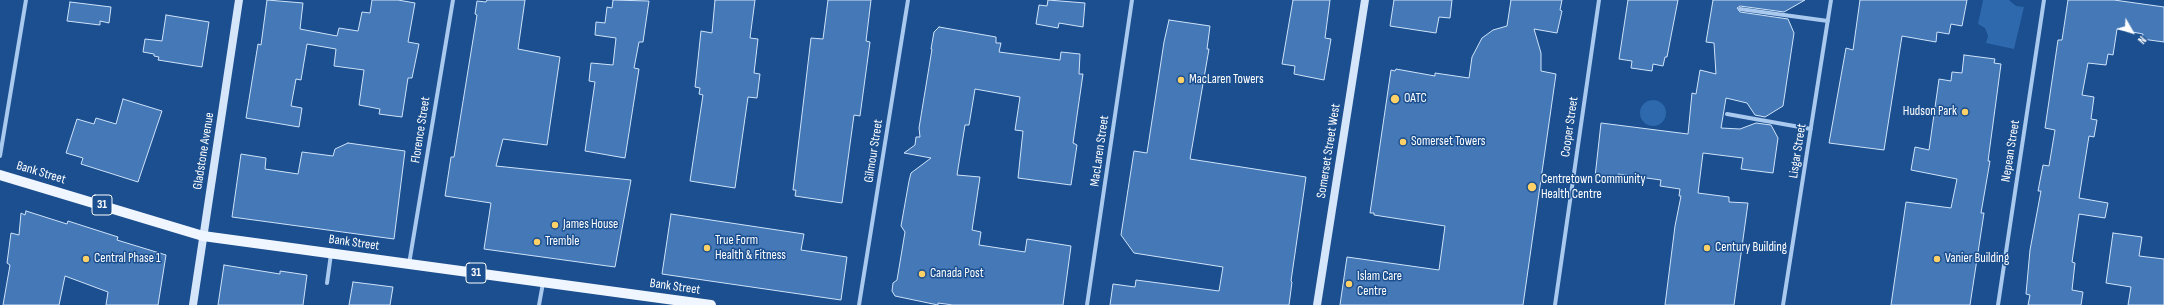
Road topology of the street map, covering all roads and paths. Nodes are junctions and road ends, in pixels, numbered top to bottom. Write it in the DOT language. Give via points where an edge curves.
graph roads {
  1 [pos="26,0"];
  2 [pos="239,0"];
  3 [pos="453,0"];
  4 [pos="908,0"];
  5 [pos="1132,0"];
  6 [pos="1366,0"];
  7 [pos="1598,0"];
  8 [pos="1831,0"];
  9 [pos="2044,0"];
  10 [pos="1740,9"];
  11 [pos="1828,21"];
  12 [pos="1727,114"];
  13 [pos="1811,129"];
  14 [pos="0,156"];
  15 [pos="0,175"];
  16 [pos="203,236"];
  17 [pos="331,253"];
  18 [pos="409,264"];
  19 [pos="543,282"];
  20 [pos="327,284"];
  21 [pos="193,305"];
  22 [pos="540,305"];
  23 [pos="711,305"];
  24 [pos="859,305"];
  25 [pos="1087,305"];
  26 [pos="1317,305"];
  27 [pos="1554,305"];
  28 [pos="1784,305"];
  29 [pos="1998,305"];
  1 -- 14 [label="street"];
  2 -- 16 [label="main road, Gladstone Avenue"];
  3 -- 18 [label="street, Florence Street"];
  4 -- 24 [label="street, Gilmour Street"];
  5 -- 25 [label="street, MacLaren Street"];
  6 -- 26 [label="main road, Somerset Street West"];
  7 -- 27 [label="street, Cooper Street"];
  8 -- 11 [label="street, Lisgar Street"];
  9 -- 29 [label="street, Nepean Street"];
  10 -- 11 [label="street"];
  11 -- 13 [label="street, Lisgar Street"];
  12 -- 13 [label="street"];
  13 -- 28 [label="street, Lisgar Street"];
  15 -- 16 [label="main road, Bank Street / 31"];
  16 -- 17 [label="main road, Bank Street / 31"];
  16 -- 21 [label="main road, Gladstone Avenue"];
  17 -- 18 [label="main road, Bank Street / 31"];
  17 -- 20 [label="street"];
  18 -- 19 [label="main road, Bank Street / 31"];
  19 -- 22 [label="street"];
  19 -- 23 [label="main road, Bank Street / 31"];
}
